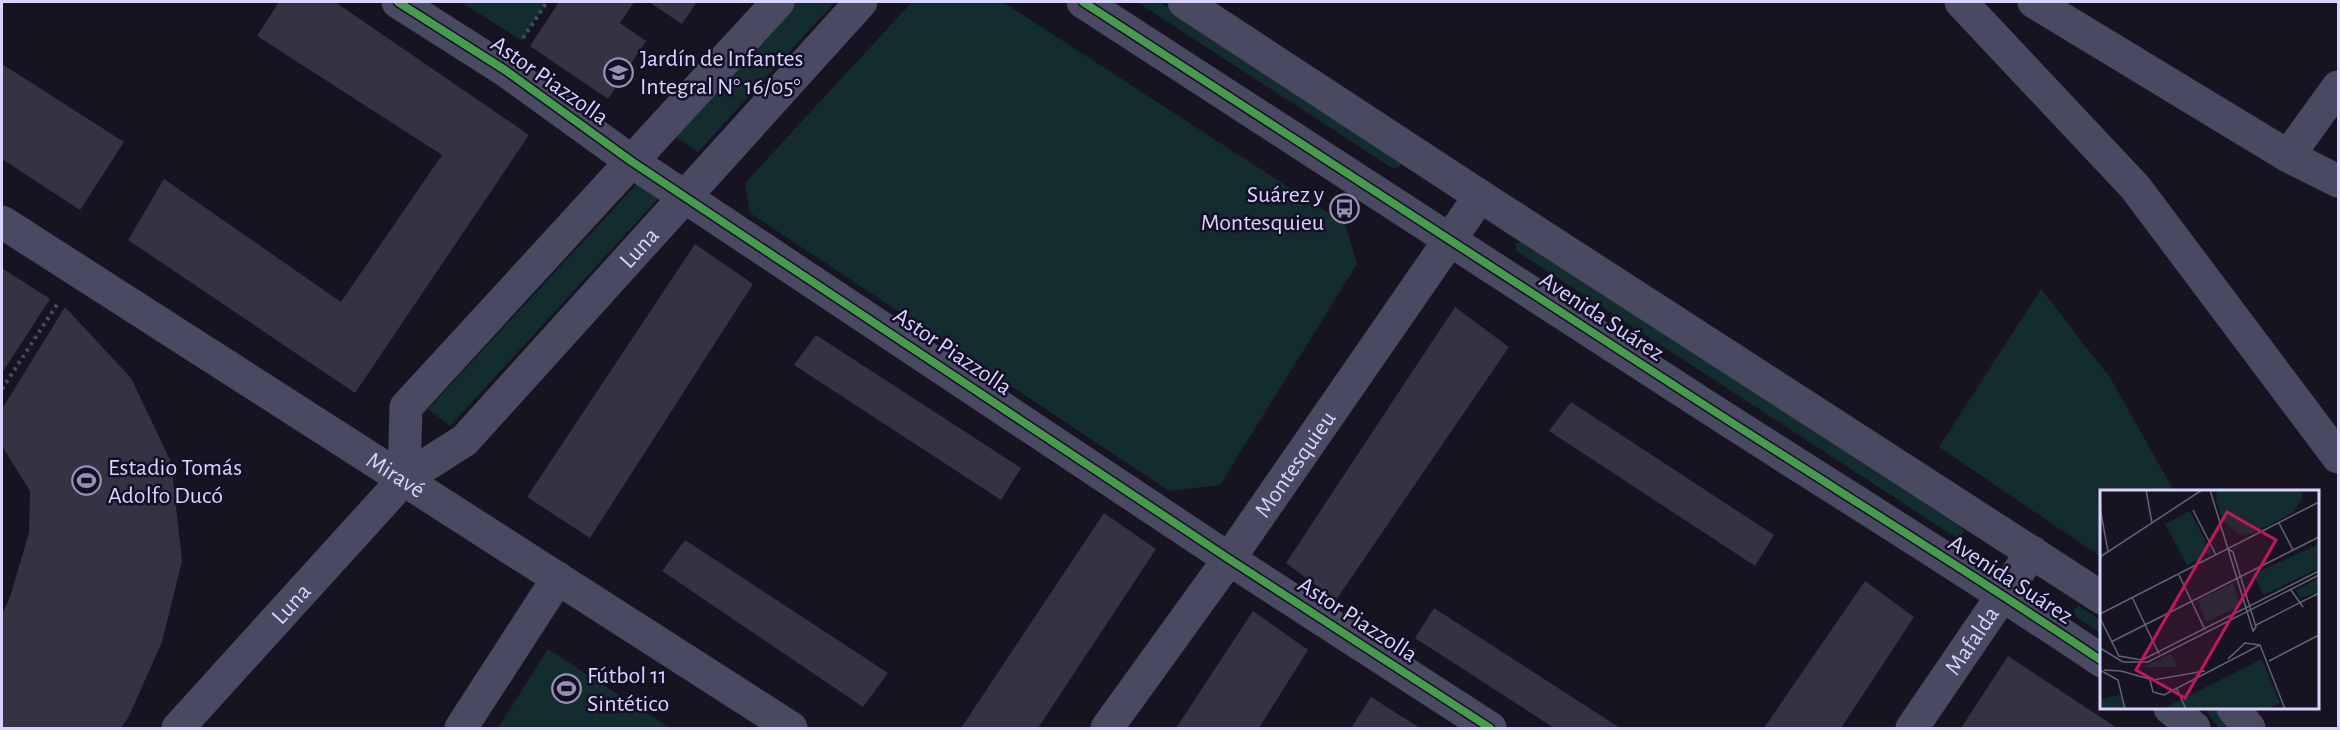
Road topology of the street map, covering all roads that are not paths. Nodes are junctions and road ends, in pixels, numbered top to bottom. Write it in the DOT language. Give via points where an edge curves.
graph roads {
  1 [pos="398,2"];
  2 [pos="778,2"];
  3 [pos="861,2"];
  4 [pos="1083,2"];
  5 [pos="1184,2"];
  6 [pos="1961,2"];
  7 [pos="2034,2"];
  8 [pos="2338,87"];
  9 [pos="2288,156"];
  10 [pos="631,161"];
  11 [pos="2338,182"];
  12 [pos="685,196"];
  13 [pos="1479,196"];
  14 [pos="2,222"];
  15 [pos="1448,240"];
  16 [pos="2338,458"];
  17 [pos="404,479"];
  18 [pos="2032,552"];
  19 [pos="1229,559"];
  20 [pos="558,578"];
  21 [pos="2003,594"];
  22 [pos="2100,597"];
  23 [pos="2100,660"];
  24 [pos="2171,709"];
  25 [pos="2234,709"];
  26 [pos="178,729"];
  27 [pos="461,729"];
  28 [pos="791,729"];
  29 [pos="1107,729"];
  30 [pos="1490,729"];
  31 [pos="1912,729"];
  32 [pos="2194,729"];
  33 [pos="2249,729"];
  1 -- 10 [label="street, Astor Piazzolla" via="505,70"];
  2 -- 10 [label="street"];
  3 -- 12 [label="street, Luna"];
  4 -- 15 [label="street, Avenida Suárez"];
  5 -- 13 [label="street, Avenida Suárez"];
  6 -- 16 [label="street" via="2135,187"];
  7 -- 9 [label="street"];
  8 -- 9 [label="street"];
  9 -- 11 [label="street"];
  10 -- 12 [label="street, Astor Piazzolla"];
  10 -- 17 [label="street" via="406,407"];
  12 -- 17 [label="street, Luna" via="465,440"];
  12 -- 19 [label="street, Astor Piazzolla"];
  13 -- 15 [label="street, Montesquieu"];
  13 -- 18 [label="street, Avenida Suárez"];
  14 -- 17 [label="street, Miravé"];
  15 -- 19 [label="street, Montesquieu"];
  15 -- 21 [label="street, Avenida Suárez"];
  17 -- 20 [label="street, Miravé"];
  17 -- 26 [label="street, Luna"];
  18 -- 21 [label="street, Mafalda"];
  18 -- 22 [label="street, Avenida Suárez"];
  19 -- 29 [label="street, Montesquieu"];
  19 -- 30 [label="street, Astor Piazzolla"];
  20 -- 27 [label="street"];
  20 -- 28 [label="street, Miravé"];
  21 -- 23 [label="street, Avenida Suárez"];
  21 -- 31 [label="street, Mafalda"];
  24 -- 32 [label="street"];
  25 -- 33 [label="street"];
}
